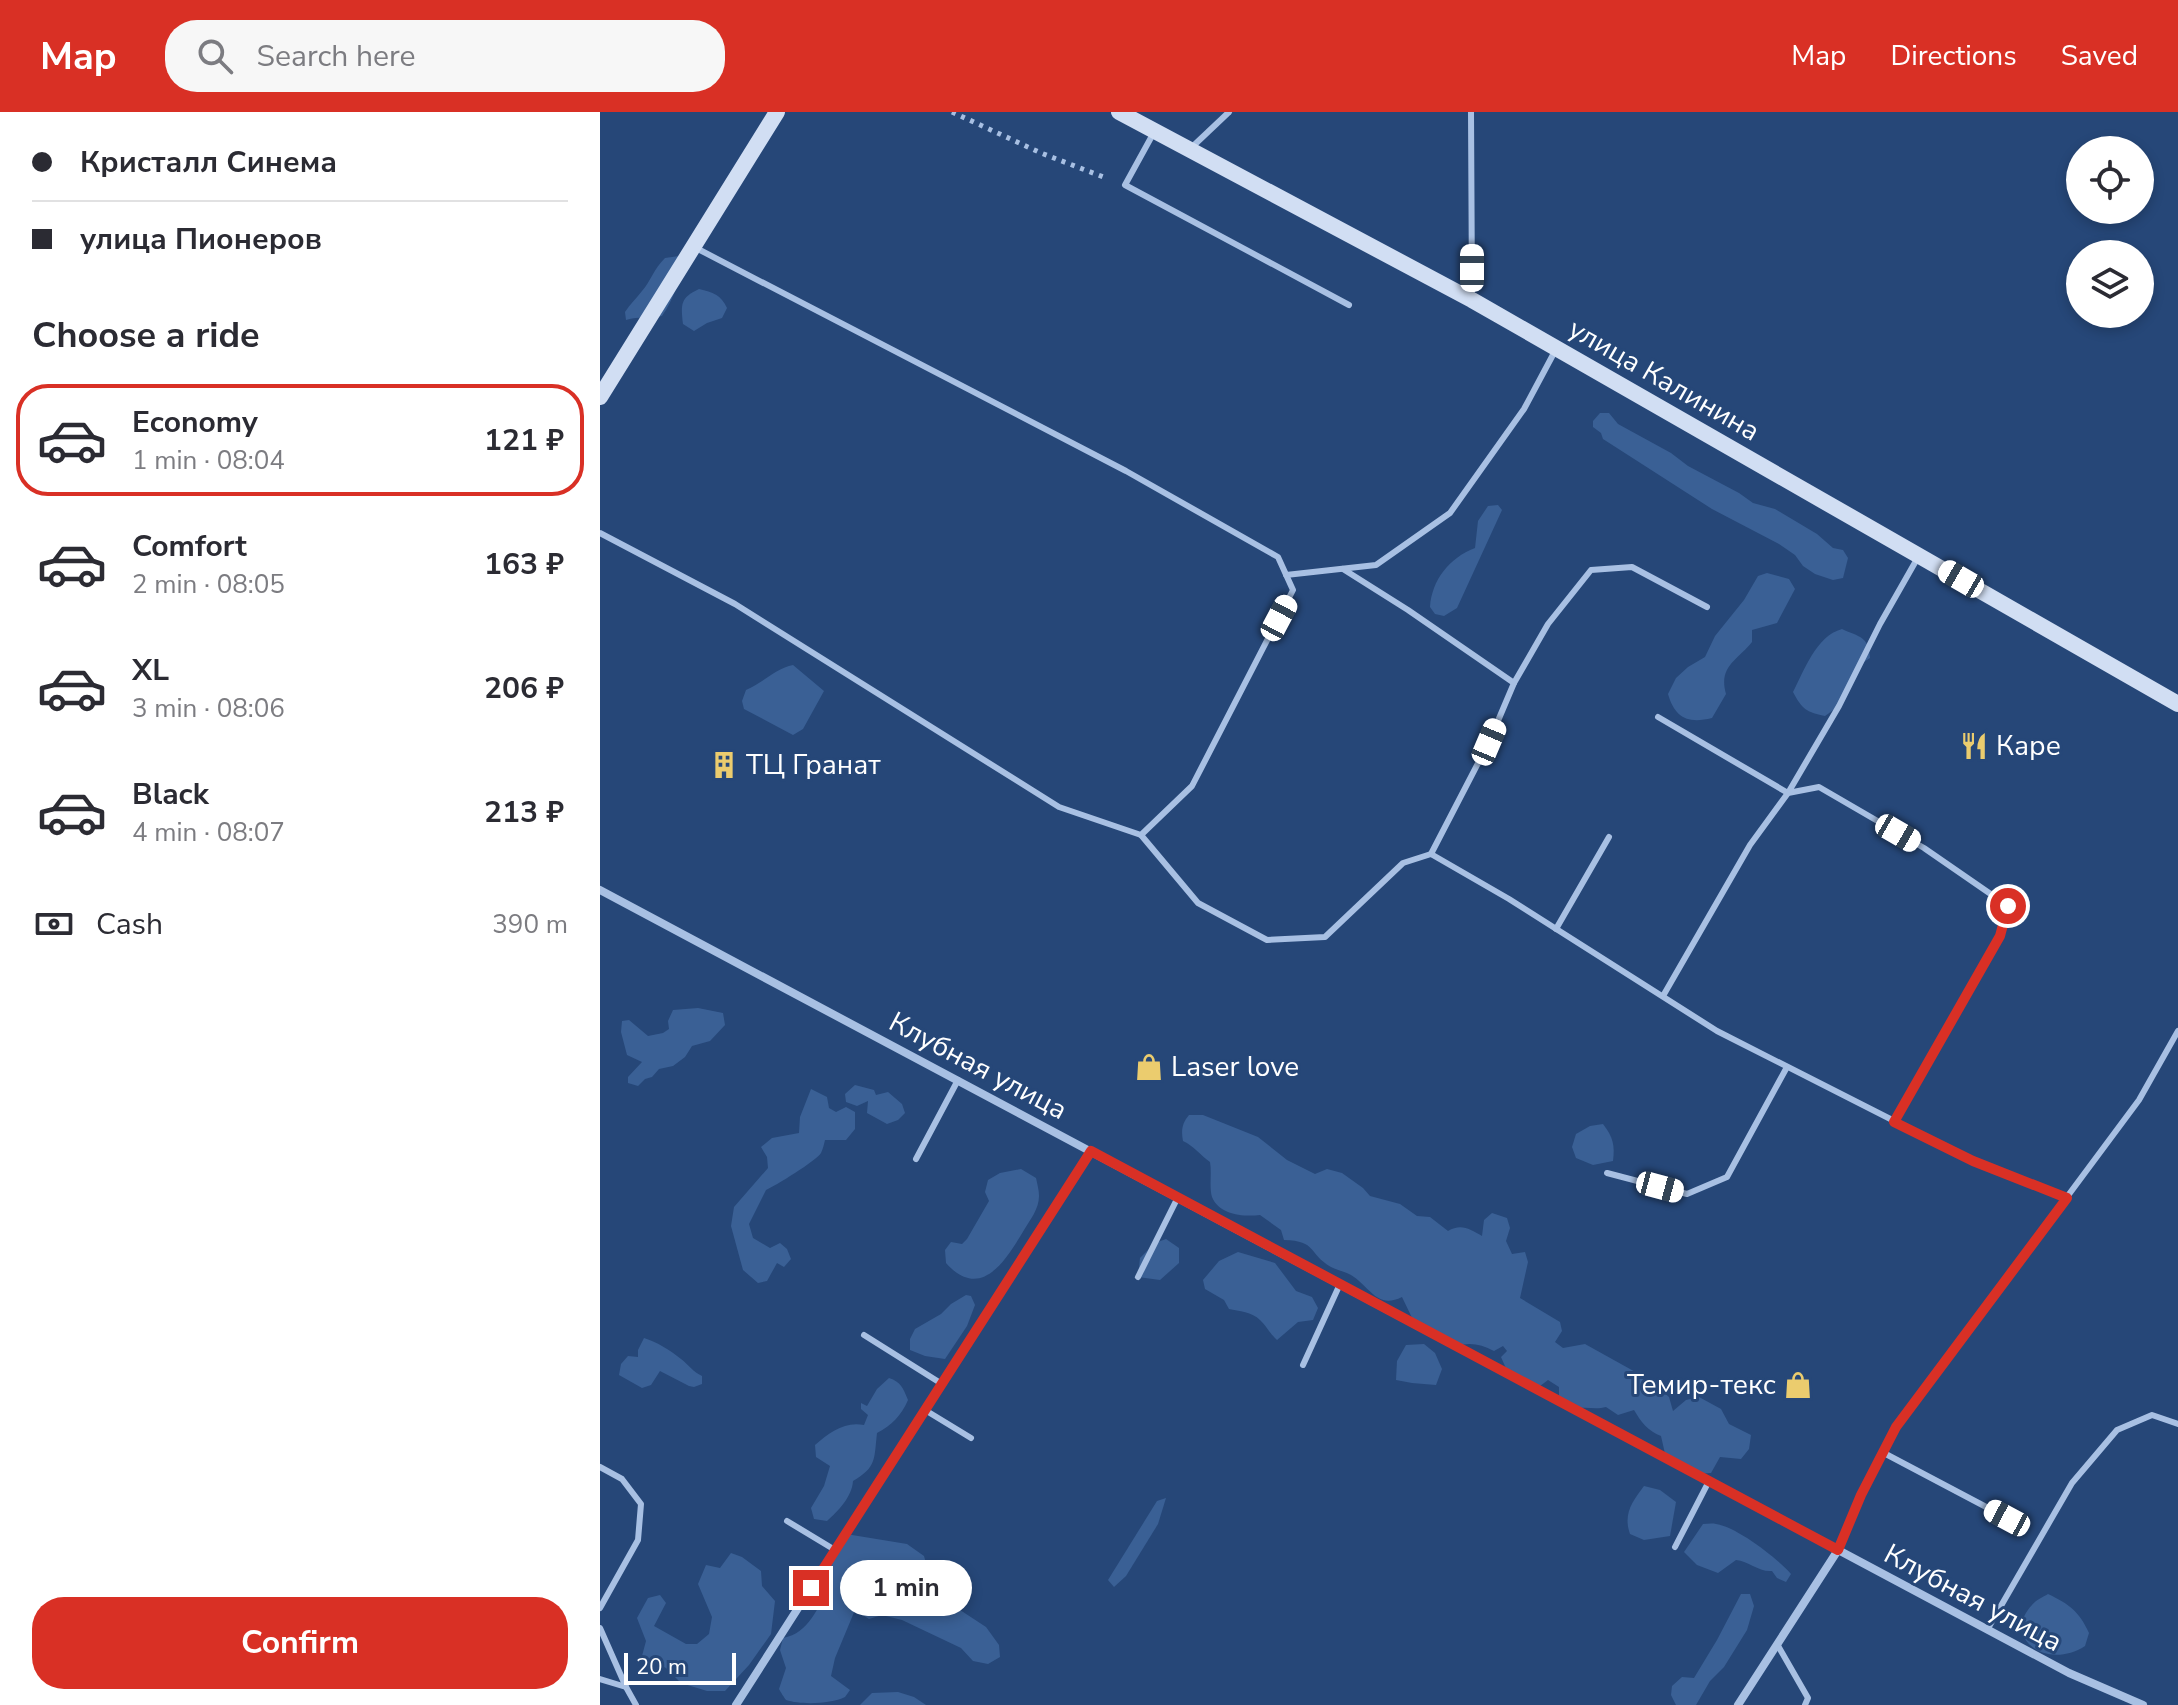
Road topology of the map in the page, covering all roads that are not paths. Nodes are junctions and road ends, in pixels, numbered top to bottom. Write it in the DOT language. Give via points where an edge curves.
graph roads {
  1 [pos="777,112"];
  2 [pos="1119,112"];
  3 [pos="1229,112"];
  4 [pos="1471,112"];
  5 [pos="1154,131"];
  6 [pos="1189,151"];
  7 [pos="694,247"];
  8 [pos="1472,300"];
  9 [pos="1349,305"];
  10 [pos="1556,348"];
  11 [pos="600,397"];
  12 [pos="600,533"];
  13 [pos="1919,556"];
  14 [pos="1343,569"];
  15 [pos="1286,575"];
  16 [pos="1707,607"];
  17 [pos="1514,683"];
  18 [pos="2178,704"];
  19 [pos="1658,717"];
  20 [pos="1788,793"];
  21 [pos="1141,835"];
  22 [pos="1609,837"];
  23 [pos="1431,854"];
  24 [pos="600,890"];
  25 [pos="1556,929"];
  26 [pos="1663,996"];
  27 [pos="2178,1031"];
  28 [pos="1787,1067"];
  29 [pos="958,1080"];
  30 [pos="1894,1122"];
  31 [pos="1091,1151"];
  32 [pos="916,1159"];
  33 [pos="1607,1173"];
  34 [pos="1178,1197"];
  35 [pos="2067,1198"];
  36 [pos="1138,1277"];
  37 [pos="1340,1284"];
  38 [pos="864,1335"];
  39 [pos="1303,1365"];
  40 [pos="942,1384"];
  41 [pos="925,1410"];
  42 [pos="2178,1424"];
  43 [pos="971,1438"];
  44 [pos="1882,1452"];
  45 [pos="600,1467"];
  46 [pos="1709,1481"];
  47 [pos="2007,1518"];
  48 [pos="787,1521"];
  49 [pos="1675,1547"];
  50 [pos="835,1550"];
  51 [pos="1838,1550"];
  52 [pos="600,1608"];
  53 [pos="600,1628"];
  54 [pos="1987,1630"];
  55 [pos="1777,1644"];
  56 [pos="600,1679"];
  57 [pos="626,1687"];
  58 [pos="636,1705"];
  59 [pos="736,1705"];
  60 [pos="1738,1705"];
  61 [pos="1805,1705"];
  62 [pos="2143,1705"];
  1 -- 7 [label="street"];
  2 -- 5 [label="street, улица Калинина"];
  3 -- 6 [label="lane"];
  4 -- 8 [label="lane"];
  5 -- 6 [label="street, улица Калинина"];
  5 -- 9 [label="lane" via="1125,185"];
  6 -- 8 [label="street, улица Калинина"];
  7 -- 11 [label="street"];
  7 -- 15 [label="lane" via="1126,471 1278,557"];
  8 -- 10 [label="street, улица Калинина"];
  10 -- 13 [label="street, улица Калинина"];
  10 -- 14 [label="lane" via="1524,409 1450,513 1376,565"];
  12 -- 21 [label="lane" via="735,604 1059,807"];
  13 -- 18 [label="street, улица Калинина"];
  13 -- 20 [label="lane"];
  14 -- 15 [label="lane"];
  14 -- 17 [label="lane"];
  15 -- 21 [label="lane" via="1293,590 1192,786"];
  16 -- 17 [label="lane" via="1632,567 1591,570 1548,624"];
  17 -- 23 [label="lane"];
  19 -- 20 [label="lane"];
  20 -- 26 [label="lane" via="1750,845"];
  20 -- 30 [label="lane" via="1819,787 1924,848 2008,906 2000,936"];
  21 -- 23 [label="lane" via="1198,903 1267,940 1325,937 1403,863"];
  22 -- 25 [label="lane"];
  23 -- 25 [label="lane"];
  24 -- 29 [label="street, Клубная улица"];
  25 -- 26 [label="lane"];
  26 -- 28 [label="lane"];
  27 -- 35 [label="lane" via="2139,1100"];
  28 -- 30 [label="lane"];
  28 -- 33 [label="lane" via="1727,1177 1687,1194"];
  29 -- 31 [label="street, Клубная улица"];
  29 -- 32 [label="lane"];
  30 -- 35 [label="lane"];
  31 -- 34 [label="street, Клубная улица"];
  31 -- 40 [label="street"];
  34 -- 36 [label="lane"];
  34 -- 37 [label="street, Клубная улица"];
  35 -- 44 [label="lane"];
  37 -- 39 [label="lane"];
  37 -- 46 [label="street, Клубная улица"];
  38 -- 40 [label="lane"];
  40 -- 41 [label="street"];
  41 -- 43 [label="lane"];
  41 -- 50 [label="street"];
  42 -- 54 [label="lane" via="2152,1415 2117,1430 2072,1483"];
  44 -- 47 [label="lane"];
  44 -- 51 [label="lane"];
  45 -- 52 [label="lane" via="622,1479 641,1504 638,1540"];
  46 -- 49 [label="lane"];
  46 -- 51 [label="street, Клубная улица"];
  48 -- 50 [label="lane"];
  50 -- 59 [label="street"];
  51 -- 54 [label="street, Клубная улица"];
  51 -- 55 [label="street"];
  53 -- 57 [label="lane"];
  54 -- 62 [label="street, Клубная улица"];
  55 -- 60 [label="street"];
  55 -- 61 [label="lane" via="1808,1698"];
  56 -- 57 [label="lane"];
  57 -- 58 [label="lane"];
}
